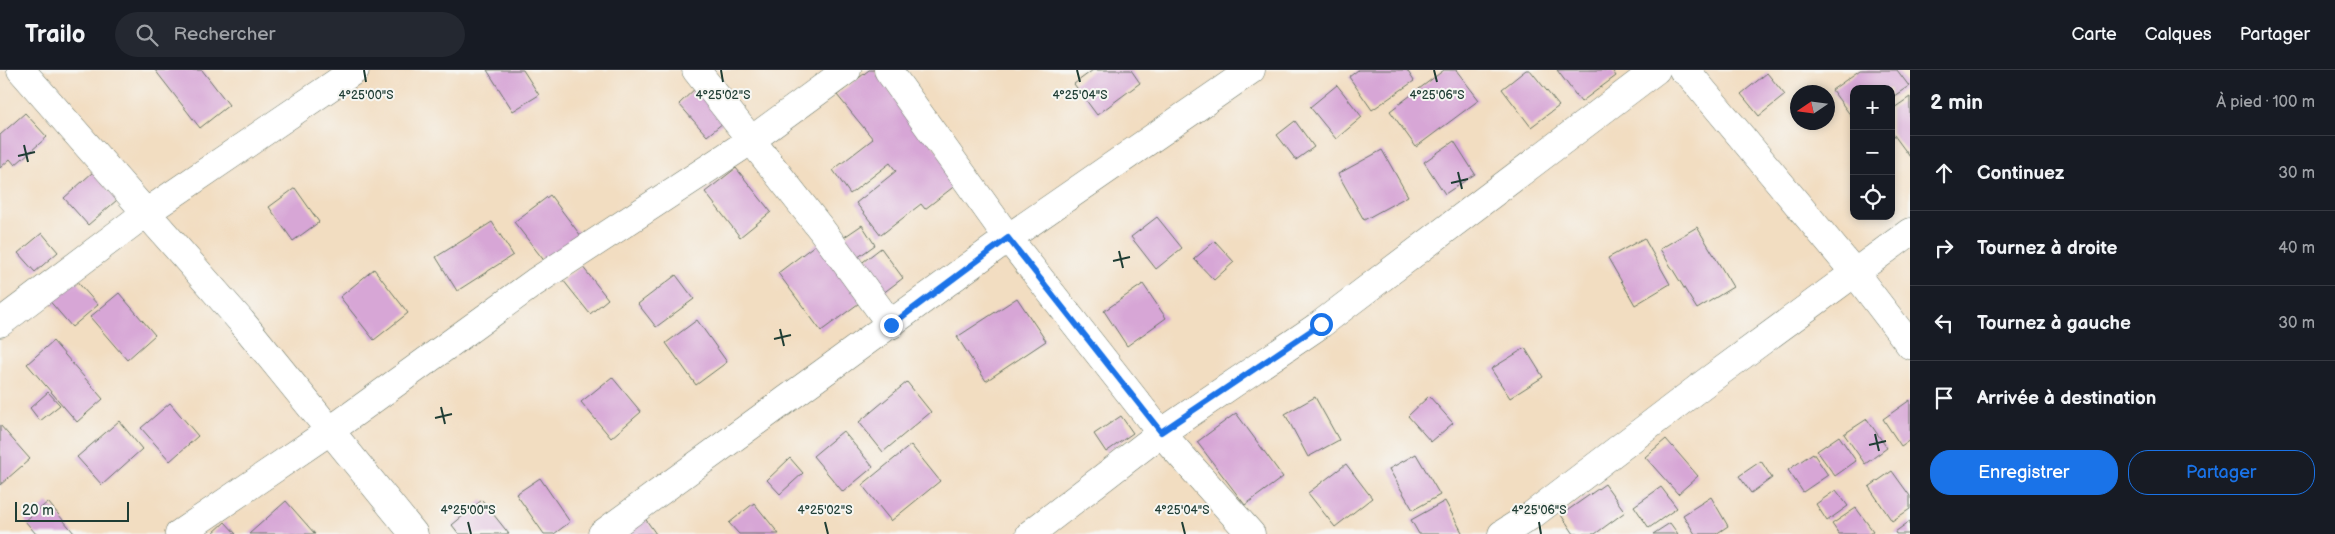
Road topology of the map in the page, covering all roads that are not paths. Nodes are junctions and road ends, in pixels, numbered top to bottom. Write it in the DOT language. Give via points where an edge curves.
graph roads {
  1 [pos="22,70"];
  2 [pos="355,70"];
  3 [pos="696,70"];
  4 [pos="847,70"];
  5 [pos="888,70"];
  6 [pos="1251,70"];
  7 [pos="1656,70"];
  8 [pos="1683,70"];
  9 [pos="750,141"];
  10 [pos="147,212"];
  11 [pos="1910,232"];
  12 [pos="1008,238"];
  13 [pos="1854,272"];
  14 [pos="0,323"];
  15 [pos="891,325"];
  16 [pos="1910,345"];
  17 [pos="331,430"];
  18 [pos="1161,432"];
  19 [pos="179,534"];
  20 [pos="414,534"];
  21 [pos="602,534"];
  22 [pos="1030,534"];
  23 [pos="1251,534"];
  24 [pos="1502,534"];
  1 -- 10 [label="street"];
  2 -- 10 [label="street"];
  3 -- 9 [label="street" via="732,113"];
  4 -- 9 [label="street"];
  5 -- 12 [label="street"];
  6 -- 12 [label="street"];
  7 -- 18 [label="street" via="1321,324"];
  8 -- 13 [label="street"];
  9 -- 15 [label="street" via="821,229"];
  9 -- 17 [label="street" via="535,282"];
  10 -- 14 [label="street"];
  10 -- 17 [label="street"];
  11 -- 13 [label="street"];
  12 -- 15 [label="street"];
  12 -- 18 [label="street"];
  13 -- 16 [label="street"];
  13 -- 24 [label="street" via="1532,515"];
  15 -- 21 [label="street"];
  17 -- 19 [label="street"];
  17 -- 20 [label="street"];
  18 -- 22 [label="street"];
  18 -- 23 [label="street"];
}
